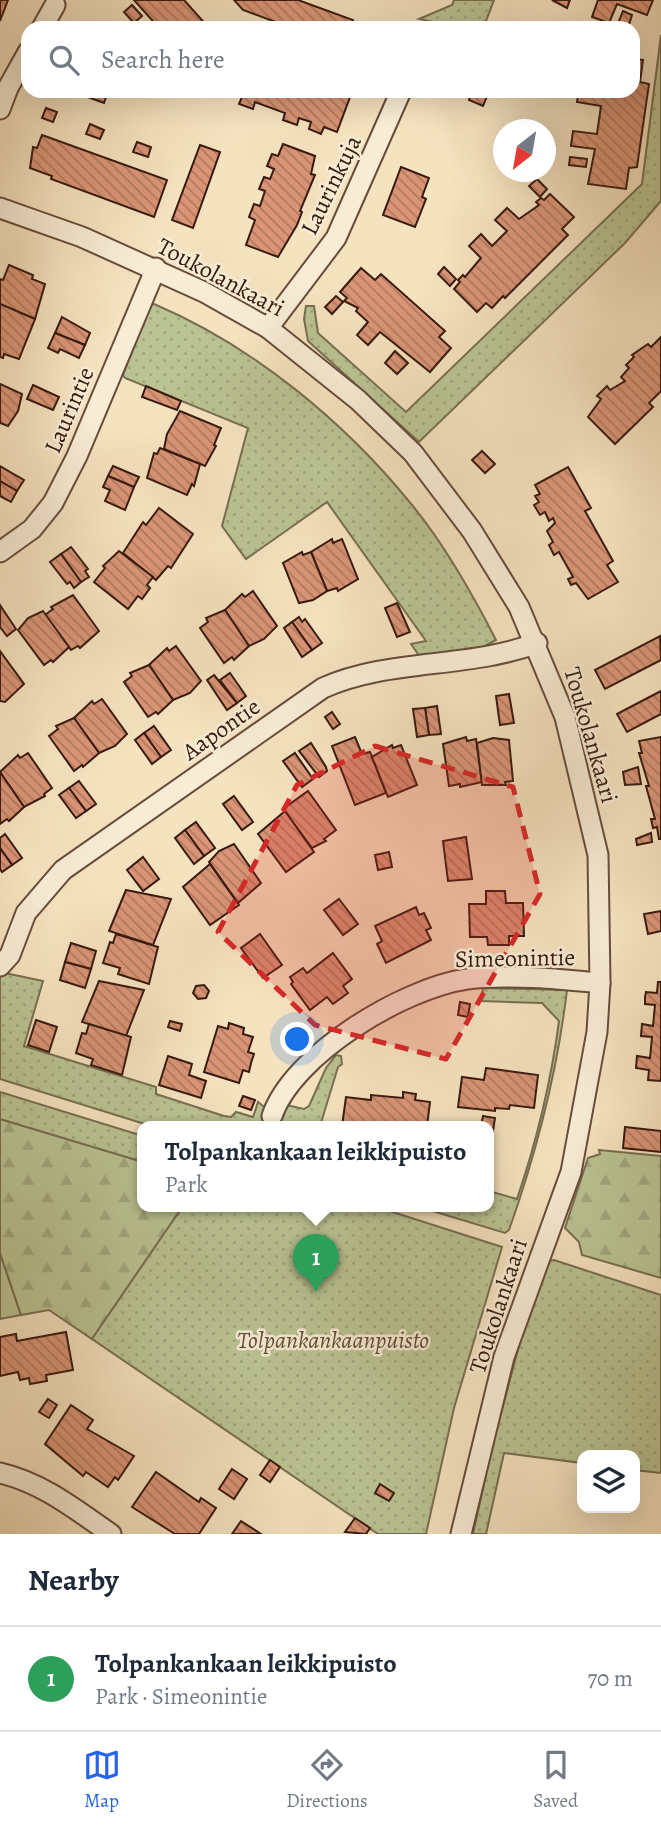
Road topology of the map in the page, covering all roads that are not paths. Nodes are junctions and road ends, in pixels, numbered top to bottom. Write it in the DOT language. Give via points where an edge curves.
graph roads {
  1 [pos="55,5"];
  2 [pos="46,21"];
  3 [pos="21,65"];
  4 [pos="398,98"];
  5 [pos="0,109"];
  6 [pos="0,208"];
  7 [pos="156,268"];
  8 [pos="268,328"];
  9 [pos="0,552"];
  10 [pos="537,643"];
  11 [pos="0,967"];
  12 [pos="600,983"];
  13 [pos="272,1116"];
  14 [pos="0,1473"];
  15 [pos="111,1534"];
  16 [pos="461,1534"];
  1 -- 2 [label="street"];
  3 -- 5 [label="street"];
  4 -- 8 [label="street, Laurinkuja" via="336,237"];
  6 -- 7 [label="street, Toukolankaari"];
  7 -- 8 [label="street, Toukolankaari"];
  7 -- 9 [label="street, Laurintie" via="53,502 32,529"];
  8 -- 10 [label="street, Toukolankaari" via="358,400 413,453 472,531"];
  10 -- 11 [label="street, Aapontie" via="509,653 358,675 323,688 63,870 26,913 10,955"];
  10 -- 12 [label="street, Toukolankaari" via="565,717 598,855"];
  12 -- 13 [label="street, Simeonintie" via="469,979 399,1002 304,1069 277,1102"];
  12 -- 16 [label="street, Toukolankaari" via="597,1032 571,1172 504,1357"];
  14 -- 15 [label="street" via="46,1490"];
}
